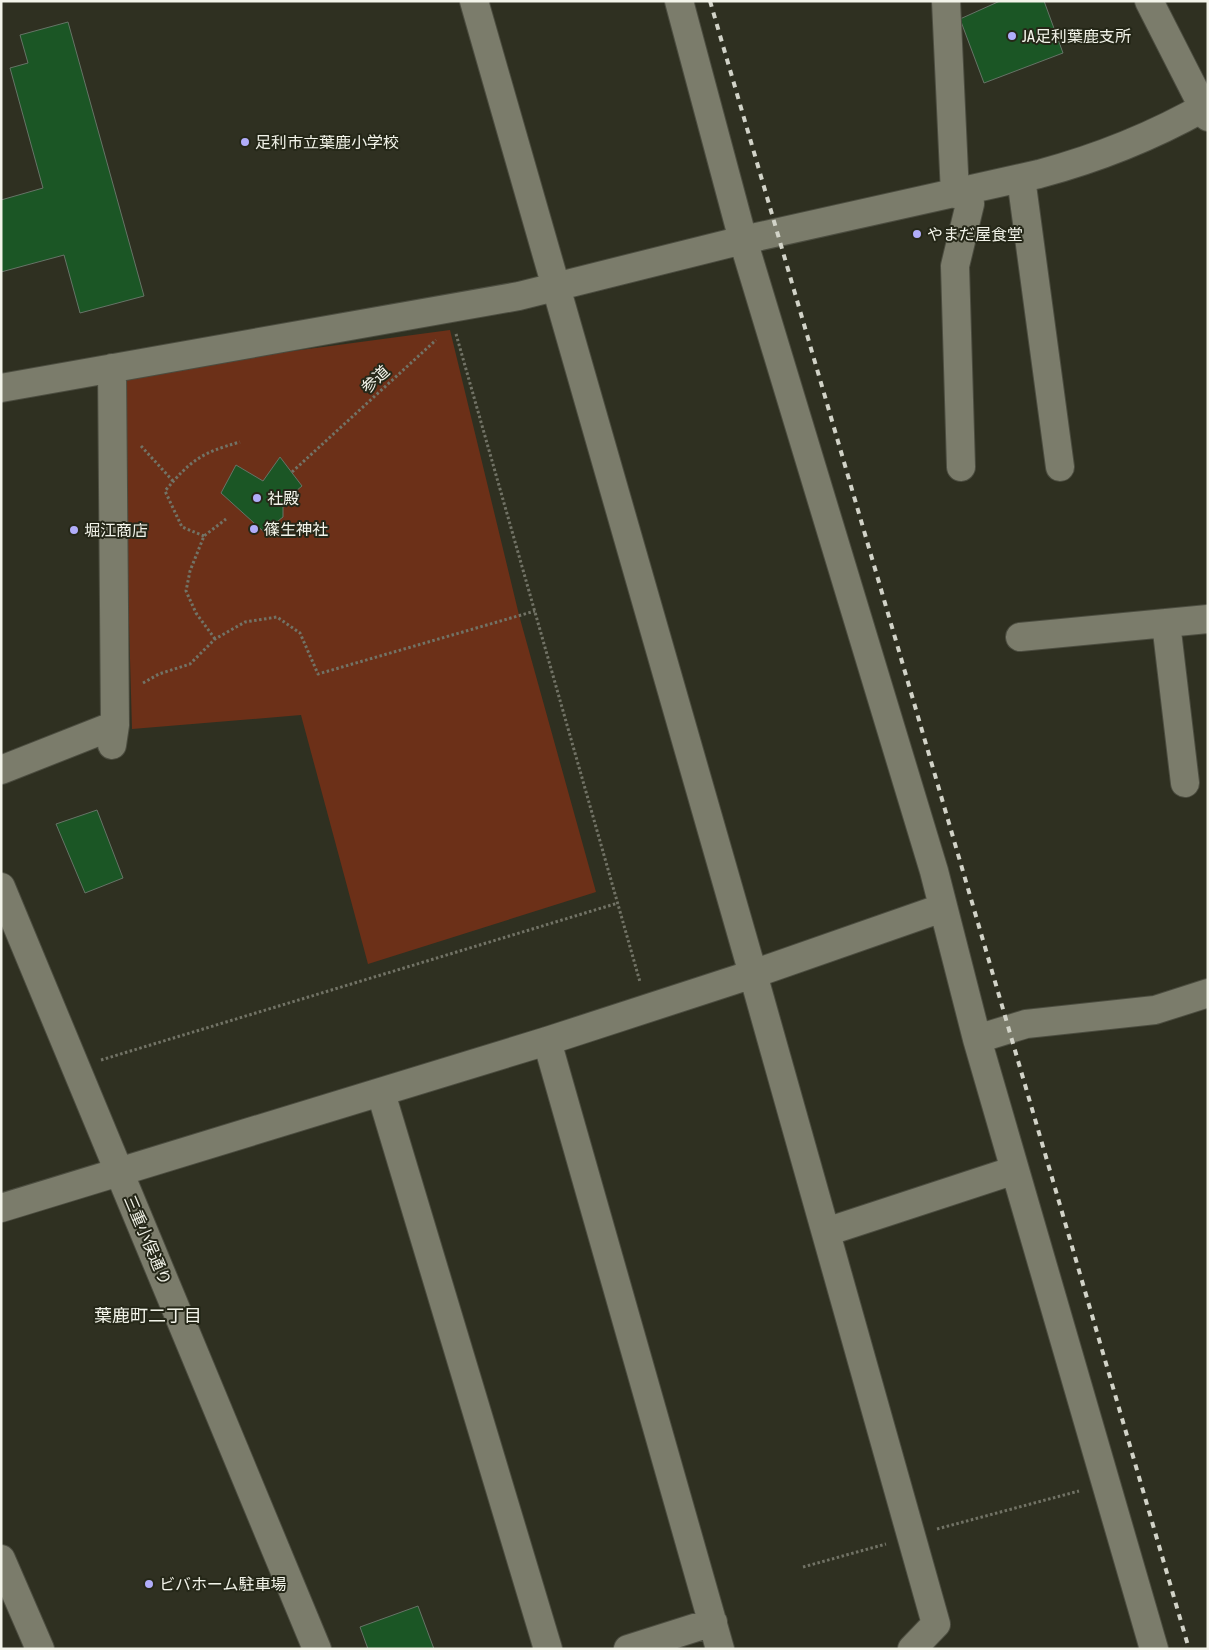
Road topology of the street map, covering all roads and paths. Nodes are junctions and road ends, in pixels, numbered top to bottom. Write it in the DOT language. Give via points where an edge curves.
graph roads {
  1 [pos="474,1"];
  2 [pos="679,1"];
  3 [pos="946,1"];
  4 [pos="1149,1"];
  5 [pos="1206,110"];
  6 [pos="1021,178"];
  7 [pos="962,192"];
  8 [pos="743,240"];
  9 [pos="554,289"];
  10 [pos="475,304"];
  11 [pos="438,338"];
  12 [pos="112,368"];
  13 [pos="1,388"];
  14 [pos="240,442"];
  15 [pos="960,467"];
  16 [pos="1060,467"];
  17 [pos="292,472"];
  18 [pos="226,519"];
  19 [pos="204,536"];
  20 [pos="535,611"];
  21 [pos="1208,619"];
  22 [pos="1166,623"];
  23 [pos="1020,637"];
  24 [pos="215,639"];
  25 [pos="114,723"];
  26 [pos="1,770"];
  27 [pos="1185,783"];
  28 [pos="1,887"];
  29 [pos="618,903"];
  30 [pos="942,908"];
  31 [pos="753,974"];
  32 [pos="1208,994"];
  33 [pos="647,1008"];
  34 [pos="977,1039"];
  35 [pos="547,1041"];
  36 [pos="100,1060"];
  37 [pos="381,1093"];
  38 [pos="1015,1170"];
  39 [pos="119,1171"];
  40 [pos="1,1208"];
  41 [pos="826,1232"];
  42 [pos="1106,1484"];
  43 [pos="912,1536"];
  44 [pos="1,1559"];
  45 [pos="803,1567"];
  46 [pos="713,1622"];
  47 [pos="40,1649"];
  48 [pos="317,1649"];
  49 [pos="548,1649"];
  50 [pos="628,1649"];
  51 [pos="720,1649"];
  52 [pos="912,1649"];
  53 [pos="1154,1649"];
  1 -- 9 [label="street"];
  2 -- 8 [label="street"];
  3 -- 7 [label="street"];
  4 -- 5 [label="street"];
  5 -- 6 [label="street" via="1088,161"];
  6 -- 7 [label="street"];
  6 -- 16 [label="street"];
  7 -- 8 [label="street"];
  7 -- 15 [label="street" via="970,204 955,266"];
  8 -- 9 [label="street"];
  8 -- 30 [label="street" via="934,871"];
  9 -- 10 [label="street"];
  9 -- 31 [label="street"];
  10 -- 12 [label="street"];
  10 -- 20 [label="path" via="453,324"];
  11 -- 17 [label="path, 参道"];
  12 -- 13 [label="street"];
  12 -- 25 [label="street"];
  14 -- 19 [label="path" via="205,453 182,470 165,491 182,527"];
  18 -- 19 [label="path"];
  19 -- 24 [label="path" via="190,571 186,592 196,613"];
  20 -- 24 [label="path" via="318,674 300,633 277,617 245,622"];
  20 -- 29 [label="path"];
  21 -- 22 [label="street"];
  22 -- 23 [label="street"];
  22 -- 27 [label="street"];
  24 -- 25 [label="path" via="190,664 159,674"];
  25 -- 26 [label="street"];
  28 -- 39 [label="street, 三重小俣通り"];
  29 -- 33 [label="path"];
  29 -- 36 [label="path"];
  30 -- 31 [label="street"];
  30 -- 34 [label="street"];
  31 -- 33 [label="street"];
  31 -- 41 [label="street"];
  32 -- 34 [label="street" via="1155,1010 1026,1024"];
  33 -- 35 [label="street"];
  34 -- 38 [label="street"];
  35 -- 37 [label="street"];
  35 -- 46 [label="street"];
  37 -- 39 [label="street"];
  37 -- 49 [label="street"];
  38 -- 41 [label="street"];
  38 -- 42 [label="street"];
  39 -- 40 [label="street"];
  39 -- 48 [label="street, 三重小俣通り"];
  41 -- 43 [label="street"];
  42 -- 43 [label="path"];
  42 -- 53 [label="street"];
  43 -- 45 [label="path"];
  43 -- 52 [label="street" via="936,1624"];
  44 -- 47 [label="street"];
  46 -- 50 [label="street"];
  46 -- 51 [label="street"];
}
